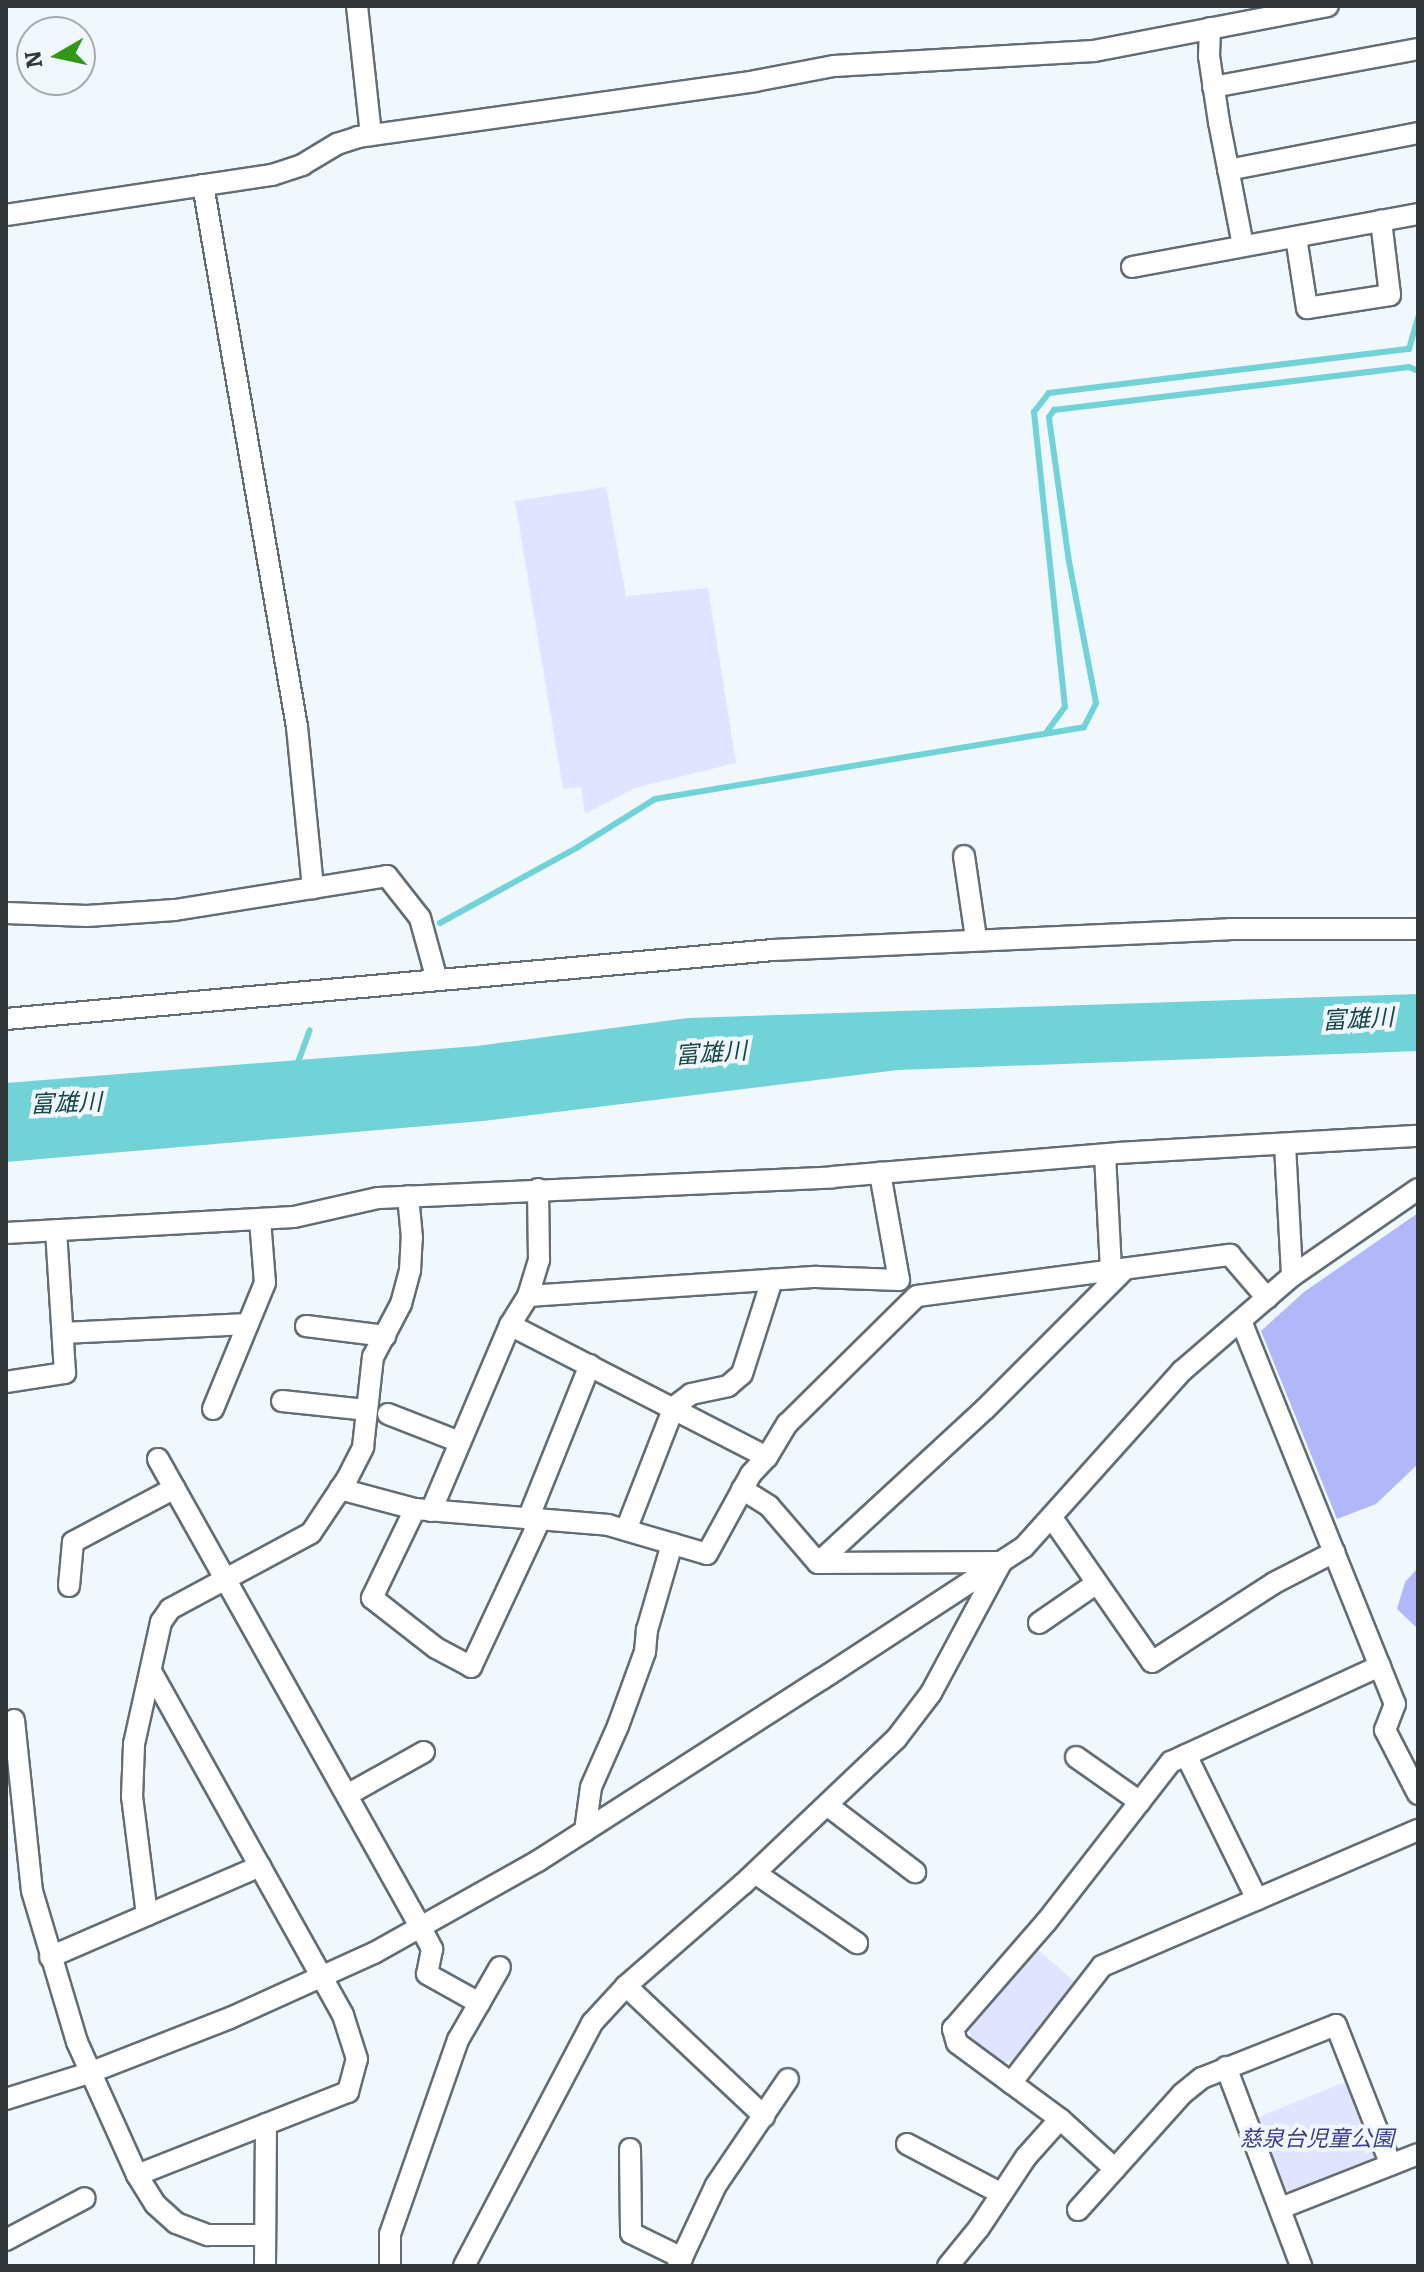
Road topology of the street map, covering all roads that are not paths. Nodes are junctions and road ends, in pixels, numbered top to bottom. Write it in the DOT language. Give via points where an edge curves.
graph roads {
  1 [pos="357,6"];
  2 [pos="1319,7"];
  3 [pos="1246,13"];
  4 [pos="1210,28"];
  5 [pos="1418,49"];
  6 [pos="1213,87"];
  7 [pos="1418,133"];
  8 [pos="371,135"];
  9 [pos="1228,170"];
  10 [pos="203,185"];
  11 [pos="1418,214"];
  12 [pos="6,215"];
  13 [pos="1381,221"];
  14 [pos="1296,237"];
  15 [pos="1243,246"];
  16 [pos="1132,267"];
  17 [pos="964,856"];
  18 [pos="313,888"];
  19 [pos="6,913"];
  20 [pos="1418,929"];
  21 [pos="976,938"];
  22 [pos="437,980"];
  23 [pos="6,1019"];
  24 [pos="1418,1136"];
  25 [pos="1285,1145"];
  26 [pos="1105,1155"];
  27 [pos="880,1173"];
  28 [pos="538,1189"];
  29 [pos="1418,1189"];
  30 [pos="408,1196"];
  31 [pos="260,1219"];
  32 [pos="56,1230"];
  33 [pos="6,1233"];
  34 [pos="1118,1270"];
  35 [pos="1292,1276"];
  36 [pos="772,1280"];
  37 [pos="528,1296"];
  38 [pos="1267,1298"];
  39 [pos="1241,1321"];
  40 [pos="248,1324"];
  41 [pos="510,1325"];
  42 [pos="306,1326"];
  43 [pos="63,1333"];
  44 [pos="385,1336"];
  45 [pos="590,1365"];
  46 [pos="6,1382"];
  47 [pos="282,1401"];
  48 [pos="674,1407"];
  49 [pos="213,1409"];
  50 [pos="366,1410"];
  51 [pos="388,1414"];
  52 [pos="460,1442"];
  53 [pos="767,1457"];
  54 [pos="158,1459"];
  55 [pos="175,1488"];
  56 [pos="340,1489"];
  57 [pos="742,1489"];
  58 [pos="423,1510"];
  59 [pos="1052,1518"];
  60 [pos="534,1520"];
  61 [pos="626,1530"];
  62 [pos="672,1544"];
  63 [pos="1334,1552"];
  64 [pos="1002,1562"];
  65 [pos="818,1563"];
  66 [pos="226,1580"];
  67 [pos="1097,1583"];
  68 [pos="69,1586"];
  69 [pos="1039,1623"];
  70 [pos="1380,1666"];
  71 [pos="151,1672"];
  72 [pos="14,1720"];
  73 [pos="424,1752"];
  74 [pos="1186,1755"];
  75 [pos="1076,1757"];
  76 [pos="1418,1794"];
  77 [pos="347,1795"];
  78 [pos="1140,1802"];
  79 [pos="827,1805"];
  80 [pos="1418,1830"];
  81 [pos="585,1831"];
  82 [pos="260,1866"];
  83 [pos="915,1872"];
  84 [pos="755,1873"];
  85 [pos="1257,1899"];
  86 [pos="147,1915"];
  87 [pos="421,1928"];
  88 [pos="857,1943"];
  89 [pos="50,1957"];
  90 [pos="500,1967"];
  91 [pos="320,1979"];
  92 [pos="626,1986"];
  93 [pos="479,2003"];
  94 [pos="1226,2067"];
  95 [pos="89,2073"];
  96 [pos="788,2079"];
  97 [pos="1011,2083"];
  98 [pos="6,2099"];
  99 [pos="764,2116"];
  100 [pos="1060,2119"];
  101 [pos="266,2124"];
  102 [pos="907,2144"];
  103 [pos="630,2149"];
  104 [pos="1418,2154"];
  105 [pos="1391,2165"];
  106 [pos="1115,2169"];
  107 [pos="137,2175"];
  108 [pos="1000,2193"];
  109 [pos="85,2198"];
  110 [pos="1281,2208"];
  111 [pos="1078,2210"];
  112 [pos="265,2235"];
  113 [pos="6,2240"];
  114 [pos="680,2262"];
  115 [pos="265,2266"];
  116 [pos="390,2266"];
  117 [pos="464,2266"];
  118 [pos="948,2266"];
  119 [pos="1301,2266"];
  1 -- 8 [label="street"];
  2 -- 3 [label="street"];
  3 -- 4 [label="street"];
  4 -- 6 [label="street"];
  4 -- 8 [label="street" via="1055,55 821,67"];
  5 -- 6 [label="street"];
  6 -- 9 [label="street"];
  7 -- 9 [label="street"];
  8 -- 10 [label="street" via="345,140 287,171"];
  9 -- 15 [label="street"];
  10 -- 12 [label="street"];
  10 -- 18 [label="street" via="297,727"];
  11 -- 13 [label="street"];
  13 -- 14 [label="street"];
  13 -- 14 [label="street" via="1390,295 1307,308"];
  14 -- 15 [label="street"];
  15 -- 16 [label="street"];
  17 -- 21 [label="street"];
  18 -- 19 [label="street" via="175,910 87,916"];
  18 -- 22 [label="street" via="387,876 420,918"];
  20 -- 21 [label="street"];
  21 -- 22 [label="street"];
  22 -- 23 [label="street"];
  24 -- 25 [label="street"];
  25 -- 26 [label="street"];
  25 -- 35 [label="street"];
  26 -- 27 [label="street"];
  26 -- 34 [label="street"];
  27 -- 28 [label="street"];
  27 -- 36 [label="street" via="899,1280"];
  28 -- 30 [label="street"];
  28 -- 37 [label="street" via="539,1260"];
  29 -- 35 [label="street"];
  30 -- 31 [label="street"];
  30 -- 44 [label="street" via="410,1271"];
  31 -- 32 [label="street"];
  31 -- 40 [label="street" via="265,1283"];
  32 -- 33 [label="street"];
  32 -- 43 [label="street"];
  34 -- 38 [label="street" via="1230,1255"];
  34 -- 53 [label="street" via="917,1296 787,1424"];
  34 -- 65 [label="street" via="985,1409"];
  35 -- 38 [label="street"];
  36 -- 37 [label="street"];
  36 -- 48 [label="street" via="742,1374 728,1386 691,1394"];
  37 -- 41 [label="street"];
  38 -- 39 [label="street"];
  39 -- 59 [label="street" via="1182,1371"];
  39 -- 63 [label="street" via="1292,1466"];
  40 -- 43 [label="street"];
  40 -- 49 [label="street"];
  41 -- 45 [label="street"];
  41 -- 52 [label="street"];
  42 -- 44 [label="street"];
  43 -- 46 [label="street" via="65,1373"];
  44 -- 50 [label="street" via="373,1357"];
  45 -- 48 [label="street"];
  45 -- 60 [label="street"];
  47 -- 50 [label="street"];
  48 -- 53 [label="street"];
  48 -- 61 [label="street"];
  50 -- 56 [label="street" via="363,1447"];
  51 -- 52 [label="street"];
  52 -- 58 [label="street"];
  53 -- 57 [label="street"];
  54 -- 55 [label="street"];
  55 -- 66 [label="street"];
  55 -- 68 [label="street" via="73,1542"];
  56 -- 58 [label="street"];
  56 -- 66 [label="street" via="311,1533"];
  57 -- 62 [label="street" via="707,1554"];
  57 -- 65 [label="street" via="769,1506"];
  58 -- 60 [label="street"];
  58 -- 60 [label="street" via="372,1598 436,1648 471,1667"];
  59 -- 64 [label="street"];
  59 -- 67 [label="street"];
  60 -- 61 [label="street"];
  61 -- 62 [label="street"];
  62 -- 81 [label="street" via="645,1652 591,1787"];
  63 -- 67 [label="street" via="1274,1583 1152,1662"];
  63 -- 70 [label="street"];
  64 -- 65 [label="street"];
  64 -- 79 [label="street" via="931,1693 896,1739"];
  64 -- 81 [label="street"];
  66 -- 71 [label="street" via="170,1609 161,1622"];
  66 -- 77 [label="street"];
  67 -- 69 [label="street"];
  70 -- 74 [label="street"];
  70 -- 76 [label="street" via="1395,1704 1385,1730"];
  71 -- 82 [label="street"];
  71 -- 86 [label="street" via="134,1744 132,1797"];
  72 -- 89 [label="street" via="25,1846"];
  73 -- 77 [label="street"];
  74 -- 78 [label="street" via="1171,1762"];
  74 -- 85 [label="street"];
  75 -- 78 [label="street"];
  77 -- 87 [label="street"];
  78 -- 97 [label="street" via="953,2029 957,2043"];
  79 -- 83 [label="street"];
  79 -- 84 [label="street"];
  80 -- 85 [label="street"];
  81 -- 87 [label="street"];
  82 -- 86 [label="street"];
  82 -- 91 [label="street"];
  84 -- 88 [label="street"];
  84 -- 92 [label="street"];
  85 -- 97 [label="street" via="1102,1966"];
  86 -- 89 [label="street"];
  87 -- 91 [label="street"];
  87 -- 93 [label="street" via="432,1949 427,1974"];
  89 -- 95 [label="street"];
  90 -- 93 [label="street"];
  91 -- 95 [label="street"];
  91 -- 101 [label="street" via="343,2015 357,2059 348,2092"];
  92 -- 99 [label="street"];
  92 -- 117 [label="street" via="576,2048"];
  93 -- 116 [label="street" via="458,2040 390,2234"];
  94 -- 105 [label="street" via="1336,2025"];
  94 -- 106 [label="street" via="1182,2094"];
  94 -- 110 [label="street"];
  95 -- 98 [label="street"];
  95 -- 107 [label="street"];
  96 -- 99 [label="street"];
  97 -- 100 [label="street"];
  99 -- 114 [label="street" via="716,2185"];
  100 -- 106 [label="street"];
  100 -- 108 [label="street"];
  101 -- 107 [label="street"];
  101 -- 112 [label="street"];
  102 -- 108 [label="street"];
  103 -- 114 [label="street" via="631,2233"];
  104 -- 105 [label="street"];
  105 -- 110 [label="street"];
  106 -- 111 [label="street"];
  107 -- 112 [label="street" via="155,2204 176,2223 208,2235"];
  108 -- 118 [label="street"];
  109 -- 113 [label="street"];
  110 -- 119 [label="street"];
  112 -- 115 [label="street"];
}
